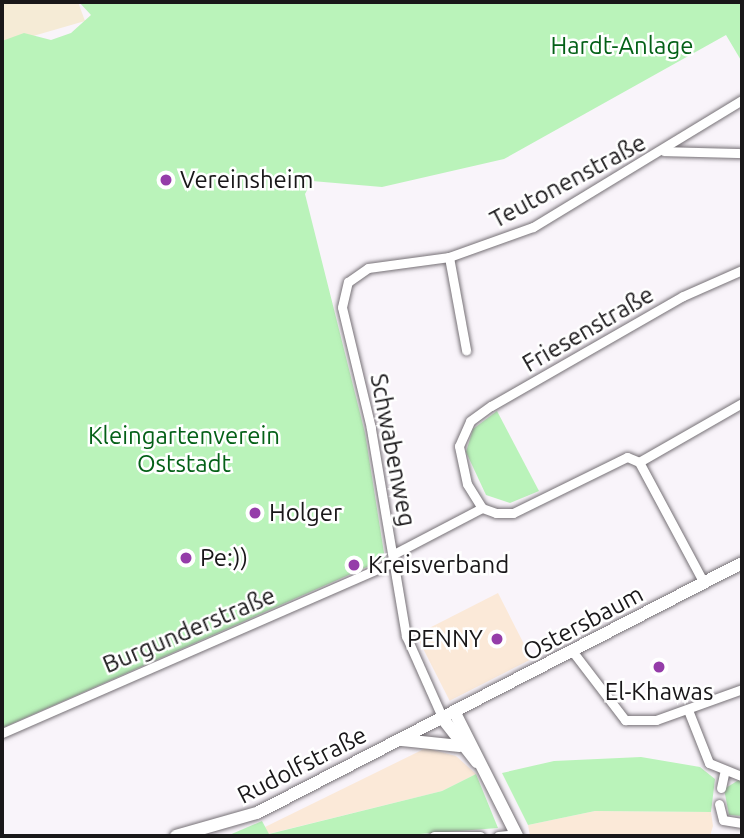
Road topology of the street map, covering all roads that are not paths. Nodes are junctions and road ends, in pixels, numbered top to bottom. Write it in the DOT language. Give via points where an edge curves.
graph roads {
  1 [pos="742,100"];
  2 [pos="664,151"];
  3 [pos="742,153"];
  4 [pos="449,257"];
  5 [pos="742,270"];
  6 [pos="342,307"];
  7 [pos="466,350"];
  8 [pos="742,403"];
  9 [pos="639,463"];
  10 [pos="482,508"];
  11 [pos="393,558"];
  12 [pos="742,563"];
  13 [pos="704,583"];
  14 [pos="573,652"];
  15 [pos="742,689"];
  16 [pos="688,710"];
  17 [pos="449,716"];
  18 [pos="2,733"];
  19 [pos="399,740"];
  20 [pos="460,747"];
  21 [pos="486,770"];
  22 [pos="724,774"];
  23 [pos="742,776"];
  24 [pos="721,788"];
  25 [pos="719,804"];
  26 [pos="742,823"];
  27 [pos="516,835"];
  28 [pos="176,836"];
  29 [pos="435,836"];
  30 [pos="480,836"];
  31 [pos="498,836"];
  1 -- 2 [label="street, Teutonenstraße"];
  2 -- 3 [label="street"];
  2 -- 4 [label="street, Teutonenstraße" via="533,227"];
  4 -- 6 [label="street, Teutonenstraße" via="356,272"];
  4 -- 7 [label="street"];
  5 -- 10 [label="street, Friesenstraße" via="683,296 491,405 462,432 461,469"];
  6 -- 11 [label="street, Schwabenweg"];
  8 -- 9 [label="street"];
  9 -- 10 [label="street" via="626,457 513,513"];
  9 -- 13 [label="street"];
  10 -- 11 [label="street, Burgunderstraße"];
  11 -- 17 [label="street, Schwabenweg" via="406,636"];
  11 -- 18 [label="street, Burgunderstraße"];
  12 -- 13 [label="street, Ostersbaum"];
  13 -- 14 [label="street, Ostersbaum"];
  14 -- 16 [label="street" via="616,716 656,720"];
  14 -- 17 [label="street, Ostersbaum"];
  15 -- 16 [label="street"];
  16 -- 22 [label="street" via="709,763"];
  17 -- 19 [label="street, Rudolfstraße"];
  17 -- 20 [label="street"];
  17 -- 21 [label="street"];
  19 -- 20 [label="street"];
  19 -- 28 [label="street, Rudolfstraße" via="257,813"];
  20 -- 21 [label="street"];
  21 -- 27 [label="street"];
  22 -- 23 [label="street"];
  22 -- 24 [label="street"];
  25 -- 26 [label="street" via="723,820"];
  27 -- 31 [label="street"];
  29 -- 30 [label="street"];
}
